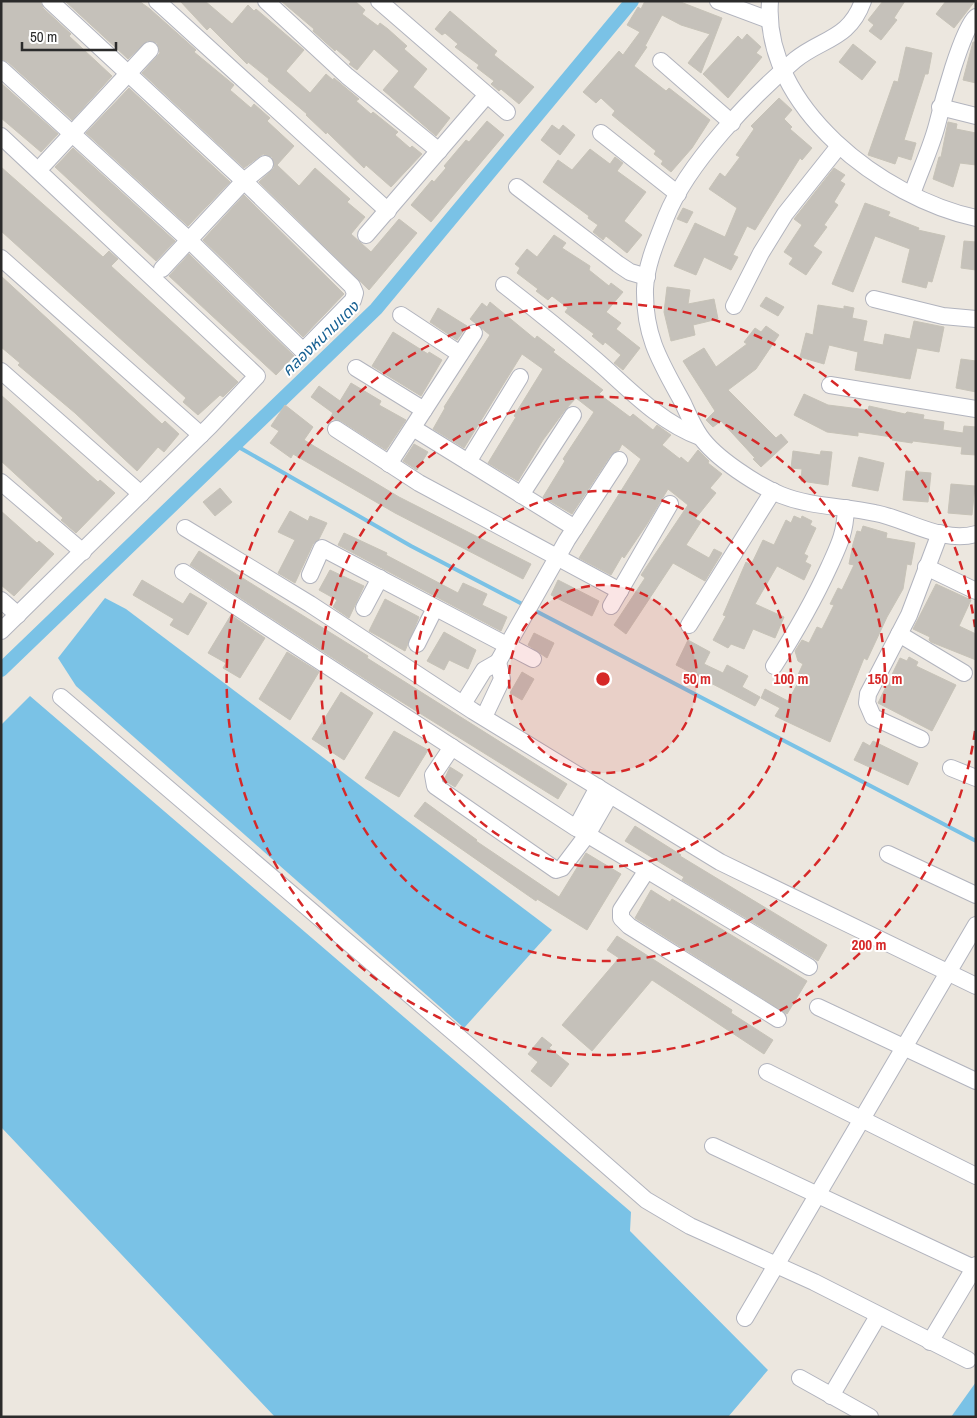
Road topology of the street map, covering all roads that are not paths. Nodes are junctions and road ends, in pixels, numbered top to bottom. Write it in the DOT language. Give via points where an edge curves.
graph roads {
  1 [pos="50,1"];
  2 [pos="157,1"];
  3 [pos="266,1"];
  4 [pos="378,1"];
  5 [pos="718,1"];
  6 [pos="770,1"];
  7 [pos="863,1"];
  8 [pos="976,17"];
  9 [pos="769,20"];
  10 [pos="150,50"];
  11 [pos="661,61"];
  12 [pos="1,69"];
  13 [pos="784,72"];
  14 [pos="128,73"];
  15 [pos="486,96"];
  16 [pos="940,107"];
  17 [pos="507,112"];
  18 [pos="976,116"];
  19 [pos="732,123"];
  20 [pos="71,133"];
  21 [pos="601,133"];
  22 [pos="1,136"];
  23 [pos="839,146"];
  24 [pos="439,151"];
  25 [pos="44,164"];
  26 [pos="265,164"];
  27 [pos="244,182"];
  28 [pos="517,187"];
  29 [pos="678,194"];
  30 [pos="912,194"];
  31 [pos="388,211"];
  32 [pos="976,218"];
  33 [pos="366,235"];
  34 [pos="190,241"];
  35 [pos="1,258"];
  36 [pos="162,269"];
  37 [pos="647,277"];
  38 [pos="504,284"];
  39 [pos="874,299"];
  40 [pos="734,306"];
  41 [pos="401,315"];
  42 [pos="976,319"];
  43 [pos="474,332"];
  44 [pos="460,354"];
  45 [pos="356,368"];
  46 [pos="1,371"];
  47 [pos="520,377"];
  48 [pos="830,385"];
  49 [pos="976,409"];
  50 [pos="424,410"];
  51 [pos="573,415"];
  52 [pos="412,428"];
  53 [pos="336,429"];
  54 [pos="200,435"];
  55 [pos="700,437"];
  56 [pos="619,460"];
  57 [pos="468,462"];
  58 [pos="389,464"];
  59 [pos="1,482"];
  60 [pos="773,491"];
  61 [pos="142,494"];
  62 [pos="521,495"];
  63 [pos="670,504"];
  64 [pos="846,508"];
  65 [pos="185,528"];
  66 [pos="574,528"];
  67 [pos="940,533"];
  68 [pos="976,534"];
  69 [pos="83,552"];
  70 [pos="557,558"];
  71 [pos="926,567"];
  72 [pos="183,572"];
  73 [pos="310,575"];
  74 [pos="380,578"];
  75 [pos="620,591"];
  76 [pos="976,591"];
  77 [pos="1,600"];
  78 [pos="611,606"];
  79 [pos="364,608"];
  80 [pos="436,608"];
  81 [pos="18,615"];
  82 [pos="689,624"];
  83 [pos="1,631"];
  84 [pos="899,634"];
  85 [pos="417,644"];
  86 [pos="507,646"];
  87 [pos="534,659"];
  88 [pos="498,662"];
  89 [pos="774,666"];
  90 [pos="964,673"];
  91 [pos="61,697"];
  92 [pos="463,704"];
  93 [pos="484,717"];
  94 [pos="920,739"];
  95 [pos="452,747"];
  96 [pos="951,768"];
  97 [pos="976,778"];
  98 [pos="604,791"];
  99 [pos="582,831"];
  100 [pos="888,854"];
  101 [pos="647,870"];
  102 [pos="976,895"];
  103 [pos="976,925"];
  104 [pos="809,967"];
  105 [pos="947,973"];
  106 [pos="976,986"];
  107 [pos="818,1007"];
  108 [pos="778,1019"];
  109 [pos="904,1047"];
  110 [pos="767,1072"];
  111 [pos="976,1082"];
  112 [pos="862,1118"];
  113 [pos="713,1146"];
  114 [pos="976,1176"];
  115 [pos="817,1194"];
  116 [pos="776,1264"];
  117 [pos="975,1268"];
  118 [pos="878,1316"];
  119 [pos="745,1318"];
  120 [pos="930,1342"];
  121 [pos="968,1360"];
  122 [pos="800,1378"];
  123 [pos="831,1396"];
  124 [pos="870,1417"];
  1 -- 14 [label="street"];
  2 -- 31 [label="street"];
  3 -- 24 [label="street" via="347,76"];
  4 -- 15 [label="street"];
  5 -- 9 [label="street"];
  6 -- 9 [label="street"];
  7 -- 13 [label="street" via="858,13 844,29 827,43 796,60"];
  8 -- 16 [label="street" via="967,29"];
  9 -- 13 [label="street"];
  10 -- 14 [label="street"];
  11 -- 19 [label="street"];
  12 -- 20 [label="street"];
  13 -- 19 [label="street"];
  13 -- 23 [label="street" via="810,112"];
  14 -- 20 [label="street"];
  14 -- 27 [label="street"];
  15 -- 17 [label="street"];
  15 -- 24 [label="street"];
  16 -- 18 [label="street"];
  16 -- 30 [label="street"];
  19 -- 29 [label="street" via="700,160"];
  20 -- 25 [label="street"];
  20 -- 34 [label="street"];
  21 -- 29 [label="street"];
  22 -- 54 [label="street" via="258,376"];
  23 -- 30 [label="street" via="885,181"];
  23 -- 40 [label="street" via="785,214"];
  24 -- 31 [label="street"];
  26 -- 27 [label="street"];
  27 -- 34 [label="street"];
  27 -- 34 [label="street" via="352,286 353,300 303,351"];
  28 -- 37 [label="street" via="618,264"];
  29 -- 37 [label="street" via="661,228"];
  30 -- 32 [label="street" via="953,213"];
  31 -- 33 [label="street"];
  34 -- 36 [label="street"];
  35 -- 54 [label="street"];
  37 -- 55 [label="street" via="646,313 650,336 660,364"];
  38 -- 55 [label="street" via="654,411"];
  39 -- 42 [label="street" via="944,316"];
  41 -- 44 [label="street"];
  43 -- 44 [label="street"];
  44 -- 50 [label="street"];
  45 -- 50 [label="street"];
  46 -- 61 [label="street"];
  47 -- 57 [label="street"];
  48 -- 49 [label="street"];
  50 -- 52 [label="street"];
  51 -- 62 [label="street"];
  52 -- 57 [label="street"];
  52 -- 58 [label="street"];
  53 -- 58 [label="street"];
  54 -- 61 [label="street"];
  55 -- 60 [label="street" via="722,458"];
  56 -- 66 [label="street"];
  57 -- 62 [label="street"];
  58 -- 70 [label="street" via="419,484"];
  59 -- 69 [label="street"];
  60 -- 64 [label="street" via="811,504"];
  60 -- 82 [label="street"];
  61 -- 69 [label="street"];
  62 -- 66 [label="street"];
  63 -- 75 [label="street"];
  64 -- 67 [label="street" via="876,513"];
  64 -- 89 [label="street" via="846,526 840,546 805,617"];
  65 -- 92 [label="street" via="310,604"];
  66 -- 70 [label="street"];
  67 -- 68 [label="street" via="966,537"];
  67 -- 71 [label="street"];
  69 -- 81 [label="street"];
  70 -- 75 [label="street"];
  70 -- 86 [label="street"];
  71 -- 76 [label="street"];
  71 -- 84 [label="street"];
  72 -- 95 [label="street"];
  73 -- 74 [label="street" via="322,548"];
  74 -- 79 [label="street"];
  74 -- 80 [label="street"];
  75 -- 78 [label="street"];
  77 -- 81 [label="street"];
  80 -- 85 [label="street"];
  80 -- 86 [label="street"];
  81 -- 83 [label="street"];
  84 -- 90 [label="street"];
  84 -- 94 [label="street" via="868,694 869,710 873,717"];
  86 -- 87 [label="street"];
  86 -- 88 [label="street"];
  88 -- 92 [label="street" via="484,670"];
  88 -- 93 [label="street" via="502,679"];
  91 -- 116 [label="street" via="646,1200 690,1226"];
  92 -- 93 [label="street"];
  93 -- 98 [label="street"];
  95 -- 99 [label="street"];
  95 -- 99 [label="street" via="433,775 434,786 546,864 556,870 562,868"];
  96 -- 97 [label="street"];
  98 -- 99 [label="street"];
  98 -- 105 [label="street" via="720,862"];
  99 -- 101 [label="street"];
  100 -- 102 [label="street"];
  101 -- 104 [label="street"];
  101 -- 108 [label="street" via="621,910 621,918 628,926"];
  103 -- 105 [label="street"];
  105 -- 106 [label="street"];
  105 -- 109 [label="street"];
  107 -- 109 [label="street"];
  109 -- 111 [label="street"];
  109 -- 112 [label="street"];
  110 -- 112 [label="street"];
  112 -- 114 [label="street"];
  112 -- 115 [label="street"];
  113 -- 115 [label="street"];
  115 -- 116 [label="street"];
  115 -- 117 [label="street"];
  116 -- 118 [label="street"];
  116 -- 119 [label="street"];
  117 -- 120 [label="street"];
  118 -- 120 [label="street"];
  118 -- 123 [label="street"];
  120 -- 121 [label="street"];
  122 -- 123 [label="street"];
  123 -- 124 [label="street"];
}
